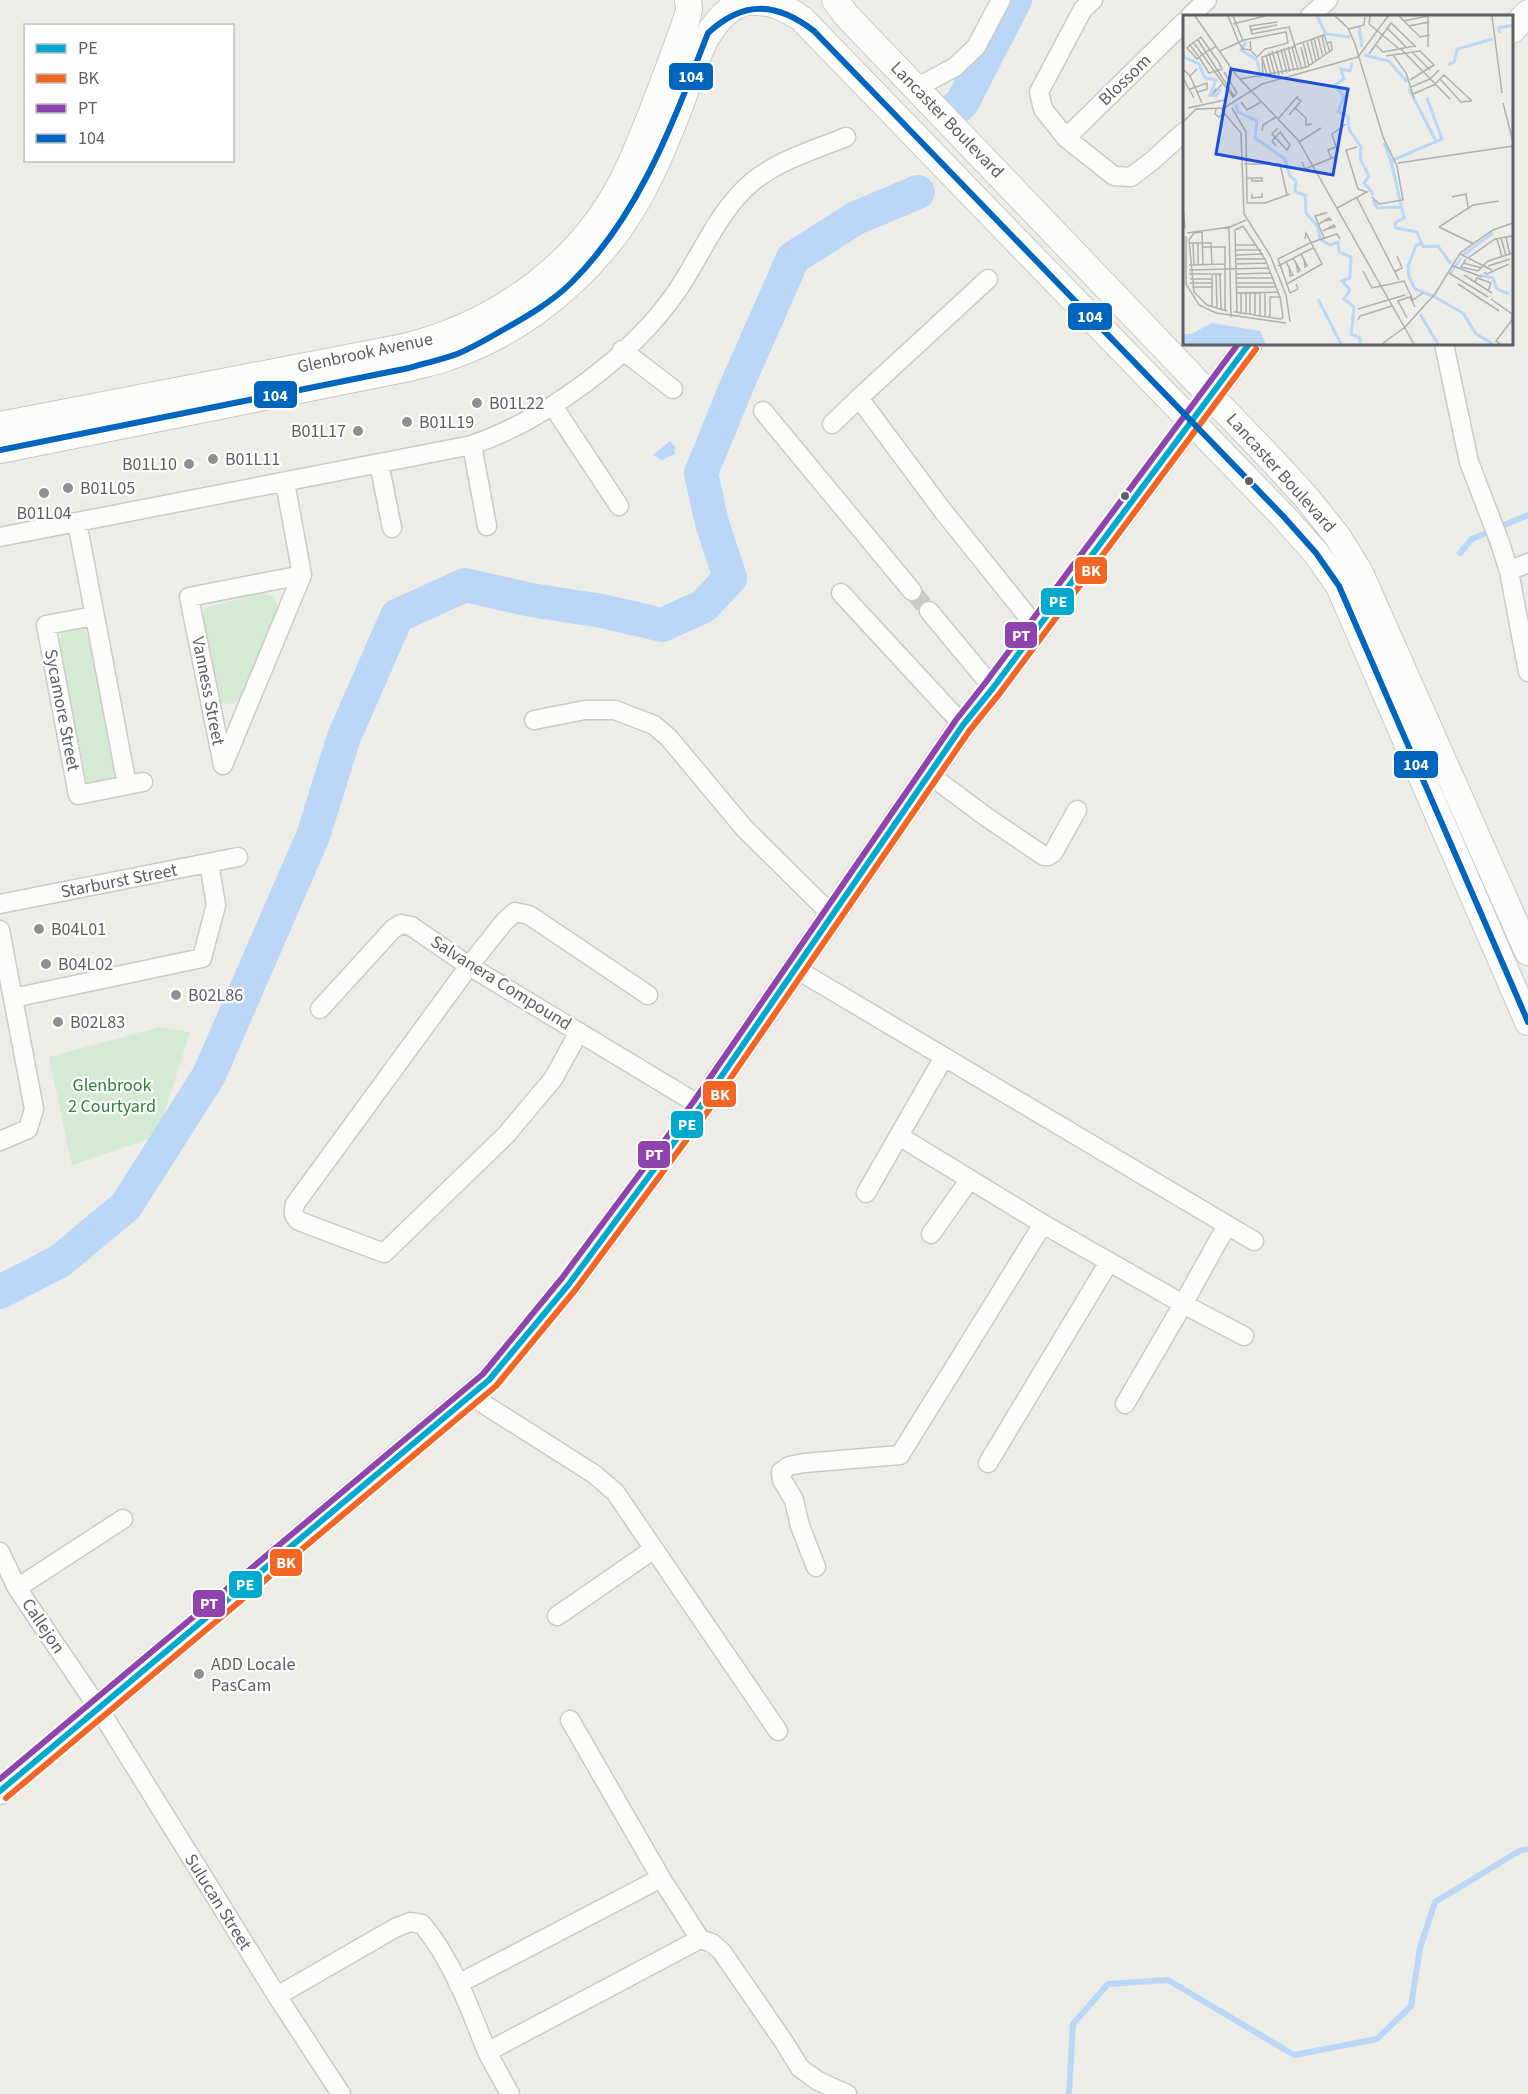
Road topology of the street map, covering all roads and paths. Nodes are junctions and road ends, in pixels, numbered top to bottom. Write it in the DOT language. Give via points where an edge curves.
graph roads {
  1 [pos="688,0"];
  2 [pos="711,0"];
  3 [pos="835,0"];
  4 [pos="1001,0"];
  5 [pos="1093,0"];
  6 [pos="1207,0"];
  7 [pos="1328,0"];
  8 [pos="748,2"];
  9 [pos="1528,13"];
  10 [pos="1191,15"];
  11 [pos="1311,15"];
  12 [pos="1183,24"];
  13 [pos="1513,29"];
  14 [pos="916,88"];
  15 [pos="1183,134"];
  16 [pos="846,137"];
  17 [pos="1066,138"];
  18 [pos="988,279"];
  19 [pos="1248,345"];
  20 [pos="1444,345"];
  21 [pos="622,351"];
  22 [pos="674,389"];
  23 [pos="1210,395"];
  24 [pos="859,398"];
  25 [pos="553,406"];
  26 [pos="763,411"];
  27 [pos="1190,422"];
  28 [pos="832,424"];
  29 [pos="0,425"];
  30 [pos="472,445"];
  31 [pos="0,450"];
  32 [pos="379,463"];
  33 [pos="285,482"];
  34 [pos="619,506"];
  35 [pos="77,522"];
  36 [pos="487,526"];
  37 [pos="392,528"];
  38 [pos="0,537"];
  39 [pos="1528,563"];
  40 [pos="1509,571"];
  41 [pos="302,575"];
  42 [pos="912,591"];
  43 [pos="841,593"];
  44 [pos="929,611"];
  45 [pos="94,616"];
  46 [pos="1037,628"];
  47 [pos="1525,638"];
  48 [pos="1528,672"];
  49 [pos="993,688"];
  50 [pos="534,720"];
  51 [pos="963,725"];
  52 [pos="930,775"];
  53 [pos="1077,810"];
  54 [pos="238,857"];
  55 [pos="209,863"];
  56 [pos="0,904"];
  57 [pos="832,915"];
  58 [pos="0,930"];
  59 [pos="1528,952"];
  60 [pos="469,966"];
  61 [pos="796,969"];
  62 [pos="648,995"];
  63 [pos="13,998"];
  64 [pos="320,1009"];
  65 [pos="1528,1022"];
  66 [pos="579,1032"];
  67 [pos="944,1057"];
  68 [pos="701,1106"];
  69 [pos="899,1136"];
  70 [pos="0,1141"];
  71 [pos="970,1179"];
  72 [pos="866,1193"];
  73 [pos="1043,1224"];
  74 [pos="1227,1225"];
  75 [pos="931,1234"];
  76 [pos="1254,1241"];
  77 [pos="1109,1262"];
  78 [pos="1183,1304"];
  79 [pos="1244,1336"];
  80 [pos="480,1388"];
  81 [pos="1125,1404"];
  82 [pos="988,1463"];
  83 [pos="123,1519"];
  84 [pos="654,1549"];
  85 [pos="0,1552"];
  86 [pos="816,1567"];
  87 [pos="17,1588"];
  88 [pos="557,1616"];
  89 [pos="99,1708"];
  90 [pos="570,1720"];
  91 [pos="778,1731"];
  92 [pos="0,1791"];
  93 [pos="661,1878"];
  94 [pos="699,1939"];
  95 [pos="458,1984"];
  96 [pos="277,1996"];
  97 [pos="487,2052"];
  98 [pos="341,2094"];
  99 [pos="510,2094"];
  100 [pos="847,2094"];
  1 -- 29 [label="main road, Glenbrook Avenue" via="687,18 628,169 601,215 561,262 508,305 448,334 404,347"];
  2 -- 8 [label="main road, Lancaster Boulevard"];
  3 -- 14 [label="main road, Lancaster Boulevard"];
  4 -- 14 [label="street" via="976,47 955,67"];
  5 -- 17 [label="street" via="1083,9 1040,92 1043,109"];
  6 -- 10 [label="street"];
  7 -- 11 [label="street"];
  8 -- 27 [label="main road, Lancaster Boulevard" via="776,4 808,25"];
  8 -- 31 [label="main road, Glenbrook Avenue" via="726,10 708,33 664,146 608,244 568,286 512,328 450,357 410,368"];
  9 -- 13 [label="main road"];
  12 -- 17 [label="street, Blossom"];
  14 -- 23 [label="main road, Lancaster Boulevard"];
  15 -- 17 [label="street" via="1131,177 1114,176"];
  16 -- 21 [label="street" via="774,167 751,183 726,208 677,292"];
  18 -- 24 [label="street"];
  19 -- 23 [label="main road"];
  20 -- 40 [label="street" via="1469,462"];
  21 -- 22 [label="street"];
  21 -- 25 [label="street"];
  23 -- 27 [label="main road"];
  23 -- 59 [label="main road, Lancaster Boulevard" via="1306,497 1360,573"];
  24 -- 28 [label="street"];
  24 -- 46 [label="street"];
  25 -- 30 [label="street" via="498,436"];
  25 -- 34 [label="street"];
  26 -- 42 [label="street"];
  27 -- 46 [label="main road"];
  27 -- 65 [label="main road, Lancaster Boulevard" via="1283,516 1339,586"];
  30 -- 32 [label="street"];
  30 -- 36 [label="street"];
  32 -- 33 [label="street"];
  32 -- 37 [label="street"];
  33 -- 35 [label="street"];
  33 -- 41 [label="street"];
  35 -- 38 [label="street"];
  35 -- 45 [label="street, Sycamore Street"];
  39 -- 40 [label="street"];
  40 -- 47 [label="street"];
  41 -- 41 [label="street, Vanness Street" via="279,629 223,765 189,597"];
  43 -- 51 [label="street"];
  44 -- 49 [label="street"];
  45 -- 45 [label="street, Sycamore Street" via="135,783 78,795 46,625"];
  46 -- 49 [label="main road"];
  47 -- 48 [label="street"];
  49 -- 51 [label="main road"];
  50 -- 57 [label="street" via="585,710 615,710 654,725 744,828"];
  51 -- 52 [label="main road"];
  52 -- 53 [label="street" via="1044,856 1053,853"];
  52 -- 57 [label="main road"];
  54 -- 55 [label="street, Starburst Street"];
  55 -- 56 [label="street, Starburst Street"];
  55 -- 63 [label="street" via="216,905 202,958"];
  57 -- 61 [label="main road"];
  58 -- 63 [label="street"];
  60 -- 62 [label="street" via="515,912 529,915"];
  60 -- 64 [label="street, Salvanera Compound" via="411,926 402,924 393,928"];
  60 -- 66 [label="street, Salvanera Compound"];
  60 -- 66 [label="street" via="295,1204 293,1211 299,1221 384,1253 506,1136 553,1079"];
  61 -- 67 [label="street"];
  61 -- 68 [label="main road"];
  63 -- 70 [label="street" via="34,1109 28,1129"];
  66 -- 68 [label="street, Salvanera Compound"];
  67 -- 69 [label="street"];
  67 -- 74 [label="street"];
  68 -- 80 [label="main road" via="569,1284"];
  69 -- 71 [label="street"];
  69 -- 72 [label="street"];
  71 -- 73 [label="street"];
  71 -- 75 [label="street"];
  73 -- 77 [label="street"];
  73 -- 86 [label="street" via="900,1455 804,1463 781,1472"];
  74 -- 76 [label="street"];
  74 -- 78 [label="street"];
  77 -- 78 [label="street"];
  77 -- 82 [label="street"];
  78 -- 79 [label="street"];
  78 -- 81 [label="street"];
  80 -- 84 [label="street" via="615,1492"];
  80 -- 89 [label="main road"];
  83 -- 87 [label="street, Callejon"];
  84 -- 88 [label="street"];
  84 -- 91 [label="street"];
  85 -- 87 [label="street"];
  87 -- 89 [label="street, Callejon"];
  89 -- 92 [label="main road"];
  89 -- 96 [label="street, Sulucan Street"];
  90 -- 93 [label="street"];
  93 -- 94 [label="street"];
  93 -- 95 [label="street"];
  94 -- 97 [label="street"];
  94 -- 100 [label="street" via="722,1952 800,2068"];
  95 -- 96 [label="street" via="432,1936 422,1924 410,1922"];
  95 -- 97 [label="street"];
  96 -- 98 [label="street, Sulucan Street"];
  97 -- 99 [label="street"];
}
